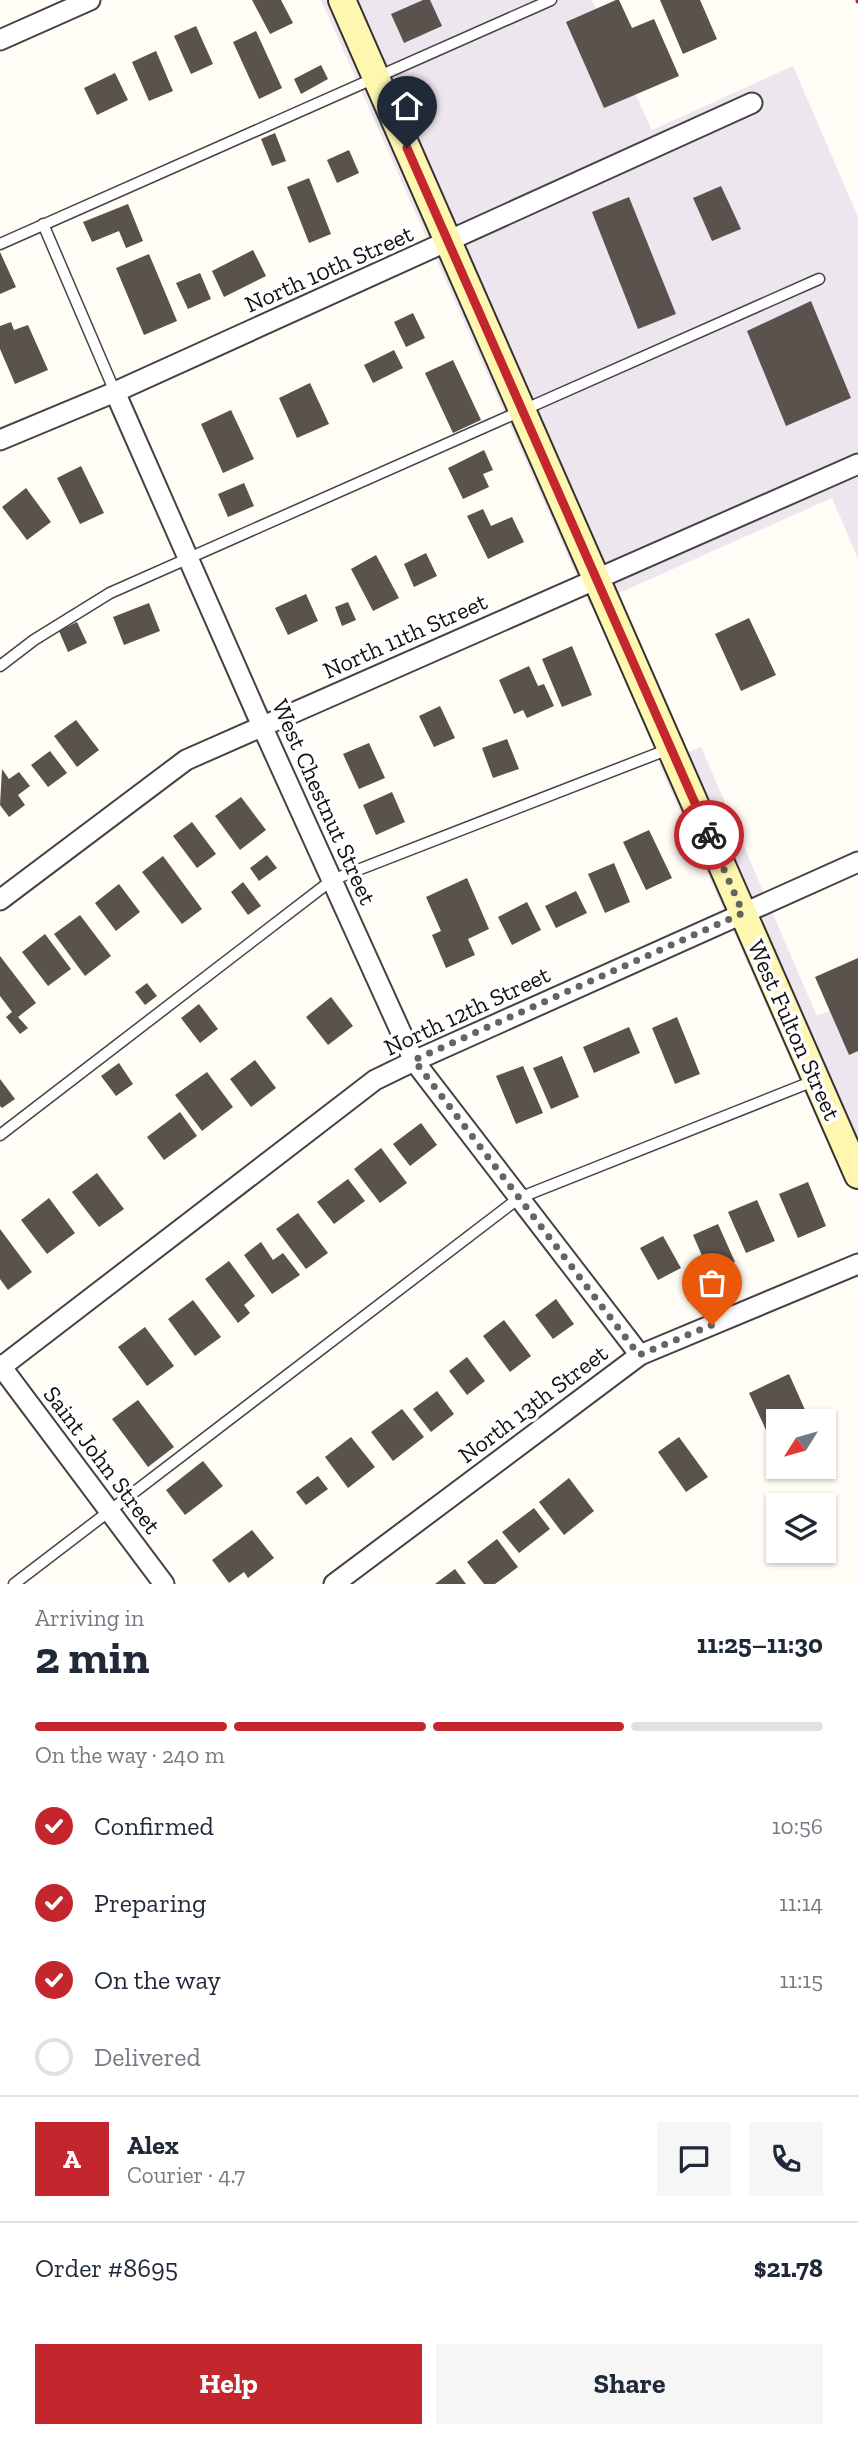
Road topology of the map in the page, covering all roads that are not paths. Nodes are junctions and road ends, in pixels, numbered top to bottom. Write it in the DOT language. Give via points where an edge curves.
graph roads {
  1 [pos="90,0"];
  2 [pos="342,0"];
  3 [pos="551,0"];
  4 [pos="0,40"];
  5 [pos="376,78"];
  6 [pos="751,103"];
  7 [pos="43,224"];
  8 [pos="449,242"];
  9 [pos="0,244"];
  10 [pos="819,279"];
  11 [pos="114,393"];
  12 [pos="524,412"];
  13 [pos="0,440"];
  14 [pos="858,464"];
  15 [pos="188,560"];
  16 [pos="597,578"];
  17 [pos="0,666"];
  18 [pos="262,726"];
  19 [pos="671,749"];
  20 [pos="858,862"];
  21 [pos="332,880"];
  22 [pos="0,900"];
  23 [pos="743,913"];
  24 [pos="414,1060"];
  25 [pos="816,1080"];
  26 [pos="0,1135"];
  27 [pos="858,1175"];
  28 [pos="519,1198"];
  29 [pos="858,1264"];
  30 [pos="639,1355"];
  31 [pos="0,1367"];
  32 [pos="110,1512"];
  33 [pos="14,1584"];
  34 [pos="164,1584"];
  35 [pos="334,1584"];
  1 -- 4 [label="street"];
  2 -- 5 [label="street, West Fulton Street"];
  3 -- 5 [label="lane"];
  5 -- 7 [label="lane"];
  5 -- 8 [label="street, West Fulton Street"];
  6 -- 8 [label="street, North 10th Street"];
  7 -- 9 [label="lane"];
  7 -- 11 [label="lane, West Chestnut Street"];
  8 -- 11 [label="street, North 10th Street"];
  8 -- 12 [label="street, West Fulton Street"];
  10 -- 12 [label="lane"];
  11 -- 13 [label="street, North 10th Street"];
  11 -- 15 [label="street, West Chestnut Street"];
  12 -- 15 [label="lane"];
  12 -- 16 [label="street, West Fulton Street"];
  14 -- 16 [label="street, North 11th Street"];
  15 -- 17 [label="lane" via="110,593"];
  15 -- 18 [label="street, West Chestnut Street"];
  16 -- 18 [label="street, North 11th Street"];
  16 -- 19 [label="street, West Fulton Street"];
  18 -- 21 [label="street, West Chestnut Street"];
  18 -- 22 [label="street, North 11th Street" via="186,760"];
  19 -- 21 [label="lane"];
  19 -- 23 [label="street, West Fulton Street"];
  20 -- 23 [label="street, North 12th Street"];
  21 -- 24 [label="street, West Chestnut Street"];
  21 -- 26 [label="lane"];
  23 -- 24 [label="street, North 12th Street"];
  23 -- 25 [label="street, West Fulton Street"];
  24 -- 28 [label="street, West Chestnut Street"];
  24 -- 31 [label="street, North 12th Street" via="375,1080"];
  25 -- 27 [label="street, West Fulton Street"];
  25 -- 28 [label="lane"];
  28 -- 30 [label="street, West Chestnut Street"];
  28 -- 32 [label="lane"];
  29 -- 30 [label="street, North 13th Street"];
  30 -- 35 [label="street, North 13th Street"];
  31 -- 32 [label="street, Saint John Street"];
  32 -- 33 [label="lane"];
  32 -- 34 [label="street, Saint John Street"];
}
